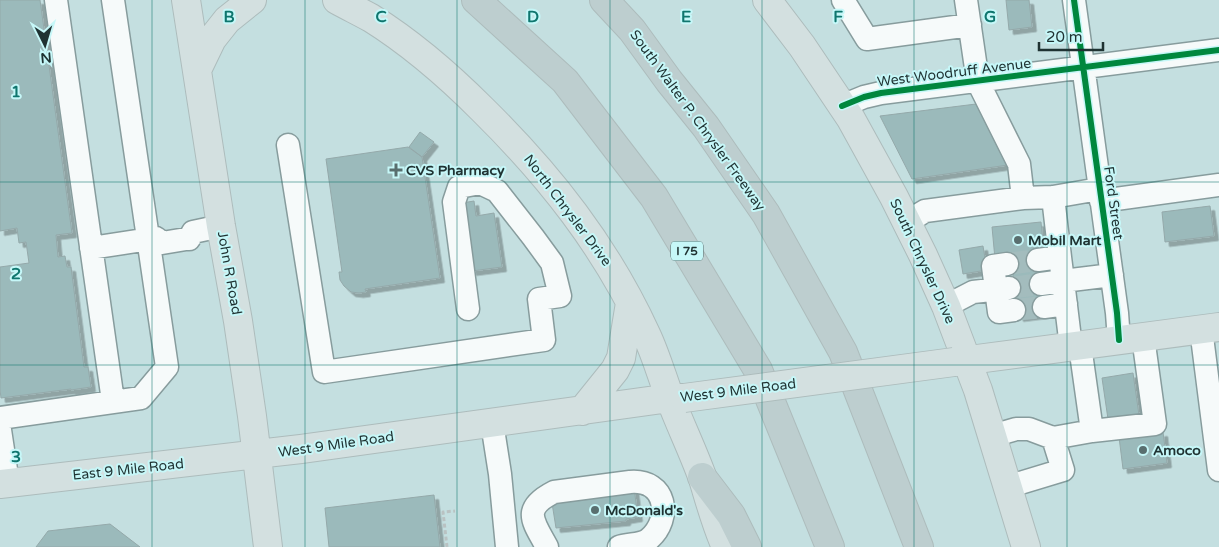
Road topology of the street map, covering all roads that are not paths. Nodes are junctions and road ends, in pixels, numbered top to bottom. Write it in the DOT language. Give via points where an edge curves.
graph roads {
  1 [pos="56,0"];
  2 [pos="113,0"];
  3 [pos="186,0"];
  4 [pos="252,0"];
  5 [pos="338,0"];
  6 [pos="476,0"];
  7 [pos="604,0"];
  8 [pos="767,0"];
  9 [pos="843,0"];
  10 [pos="966,0"];
  11 [pos="1074,0"];
  12 [pos="970,25"];
  13 [pos="1219,50"];
  14 [pos="1083,68"];
  15 [pos="197,70"];
  16 [pos="978,82"];
  17 [pos="842,106"];
  18 [pos="288,145"];
  19 [pos="1219,185"];
  20 [pos="1100,195"];
  21 [pos="1053,197"];
  22 [pos="1023,198"];
  23 [pos="907,222"];
  24 [pos="221,226"];
  25 [pos="152,239"];
  26 [pos="91,248"];
  27 [pos="1060,257"];
  28 [pos="1038,260"];
  29 [pos="1006,264"];
  30 [pos="1112,275"];
  31 [pos="1052,282"];
  32 [pos="1003,288"];
  33 [pos="630,304"];
  34 [pos="946,306"];
  35 [pos="468,309"];
  36 [pos="1014,310"];
  37 [pos="1210,328"];
  38 [pos="1131,339"];
  39 [pos="1075,346"];
  40 [pos="961,361"];
  41 [pos="677,398"];
  42 [pos="113,401"];
  43 [pos="582,411"];
  44 [pos="0,418"];
  45 [pos="492,423"];
  46 [pos="0,430"];
  47 [pos="1092,431"];
  48 [pos="992,436"];
  49 [pos="1053,438"];
  50 [pos="257,455"];
  51 [pos="1219,470"];
  52 [pos="702,477"];
  53 [pos="4,484"];
  54 [pos="1007,487"];
  55 [pos="268,547"];
  56 [pos="507,547"];
  57 [pos="547,547"];
  58 [pos="619,547"];
  59 [pos="726,547"];
  60 [pos="747,547"];
  61 [pos="830,547"];
  62 [pos="919,547"];
  63 [pos="1026,547"];
  1 -- 26 [label="street"];
  2 -- 25 [label="street" via="144,217"];
  3 -- 15 [label="main road, John R Road"];
  4 -- 15 [label="main road" via="227,20 212,39"];
  5 -- 33 [label="main road, North Chrysler Drive" via="372,19 431,62 503,129 547,178 595,242 616,274"];
  6 -- 61 [label="highway, I 75" via="565,82 654,197 758,370"];
  7 -- 62 [label="highway, South Walter P. Chrysler Freeway" via="632,30 706,126 766,214 842,352"];
  8 -- 17 [label="main road, South Chrysler Drive"];
  9 -- 12 [label="street" via="867,39"];
  10 -- 12 [label="street"];
  11 -- 14 [label="street, Ford Street"];
  12 -- 16 [label="street"];
  13 -- 14 [label="street, West Woodruff Avenue"];
  14 -- 16 [label="street, West Woodruff Avenue"];
  14 -- 20 [label="street, Ford Street"];
  15 -- 24 [label="main road, John R Road"];
  16 -- 17 [label="street, West Woodruff Avenue" via="881,93"];
  16 -- 22 [label="street" via="1019,164"];
  17 -- 23 [label="main road, South Chrysler Drive"];
  18 -- 35 [label="street" via="324,372 544,340 539,299 560,296 552,263 497,191 480,183 459,187 454,202"];
  19 -- 20 [label="street"];
  20 -- 21 [label="street"];
  20 -- 30 [label="street, Ford Street"];
  21 -- 22 [label="street"];
  21 -- 27 [label="street"];
  22 -- 23 [label="street" via="925,211"];
  23 -- 34 [label="main road, South Chrysler Drive"];
  24 -- 25 [label="street" via="193,232 188,227 160,231"];
  24 -- 50 [label="main road, John R Road"];
  25 -- 26 [label="street"];
  25 -- 42 [label="street" via="167,368 141,398"];
  26 -- 42 [label="street"];
  27 -- 28 [label="street"];
  27 -- 31 [label="street"];
  29 -- 32 [label="street" via="993,266"];
  30 -- 31 [label="street"];
  30 -- 38 [label="street, Ford Street"];
  31 -- 39 [label="street" via="1055,306"];
  32 -- 34 [label="street" via="973,292"];
  32 -- 36 [label="street" via="999,312"];
  33 -- 41 [label="main road, North Chrysler Drive"];
  33 -- 43 [label="main road" via="621,358"];
  34 -- 40 [label="main road, South Chrysler Drive"];
  37 -- 38 [label="main road, West 9 Mile Road"];
  37 -- 51 [label="street"];
  38 -- 39 [label="main road, West 9 Mile Road"];
  38 -- 47 [label="street, Ford Street" via="1155,424"];
  39 -- 40 [label="main road, West 9 Mile Road"];
  39 -- 47 [label="street"];
  40 -- 41 [label="main road, West 9 Mile Road, bridge"];
  40 -- 48 [label="main road, South Chrysler Drive" via="978,390"];
  41 -- 43 [label="main road, West 9 Mile Road"];
  41 -- 52 [label="main road, North Chrysler Drive"];
  42 -- 44 [label="street"];
  43 -- 45 [label="main road, West 9 Mile Road"];
  45 -- 50 [label="main road, West 9 Mile Road"];
  45 -- 56 [label="street"];
  46 -- 53 [label="street"];
  47 -- 49 [label="street"];
  48 -- 49 [label="street" via="1029,428"];
  48 -- 54 [label="main road, South Chrysler Drive"];
  49 -- 54 [label="street" via="1063,470"];
  50 -- 53 [label="main road, East 9 Mile Road"];
  50 -- 55 [label="main road, John R Road"];
  52 -- 59 [label="main road, North Chrysler Drive"];
  52 -- 60 [label="highway" via="731,515"];
  54 -- 63 [label="main road, South Chrysler Drive"];
  57 -- 58 [label="street" via="533,517 533,511 544,497 554,492 630,482 649,484 661,500 663,518 648,540"];
}
